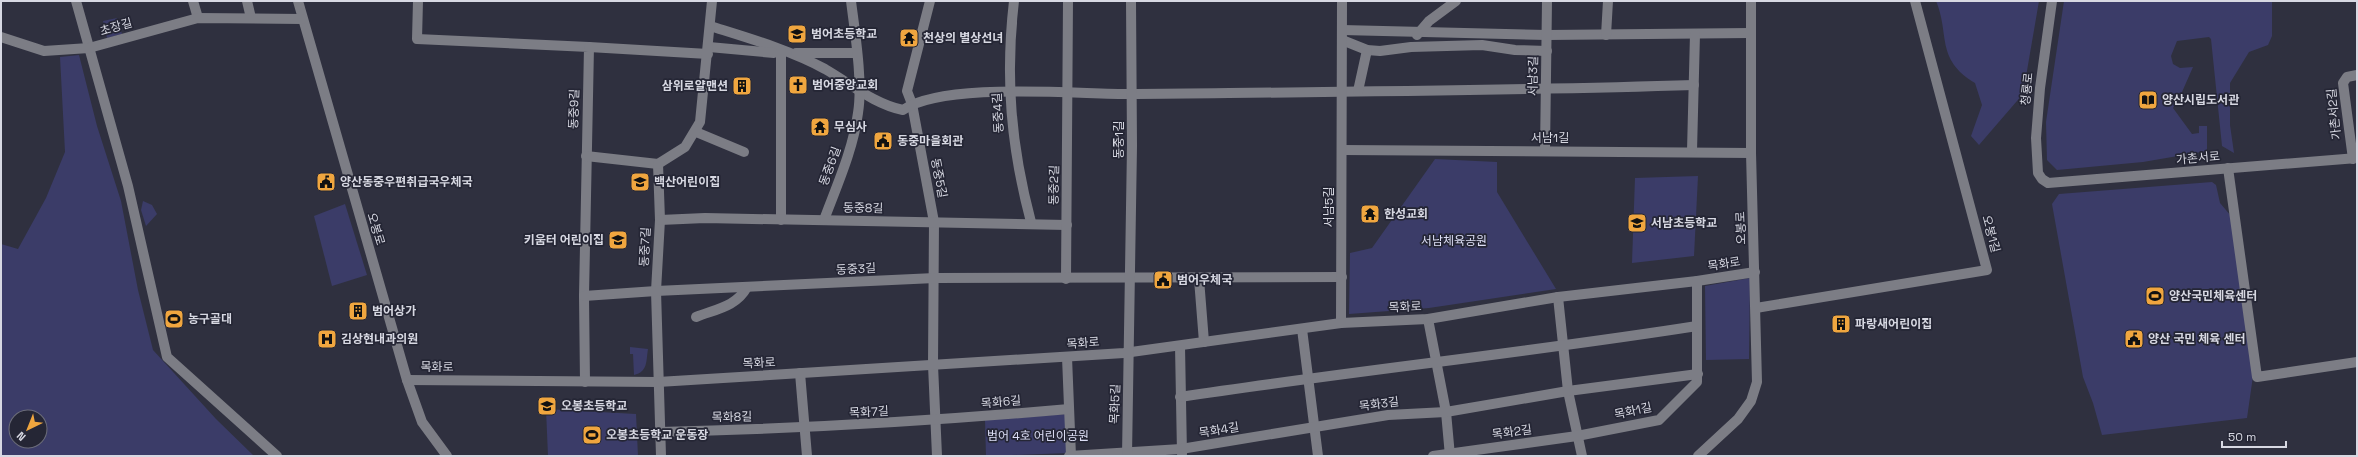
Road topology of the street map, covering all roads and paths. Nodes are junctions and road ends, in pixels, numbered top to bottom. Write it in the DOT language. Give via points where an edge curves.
graph roads {
  1 [pos="76,1"];
  2 [pos="193,1"];
  3 [pos="246,1"];
  4 [pos="298,1"];
  5 [pos="418,1"];
  6 [pos="712,1"];
  7 [pos="851,1"];
  8 [pos="930,1"];
  9 [pos="1014,1"];
  10 [pos="1068,1"];
  11 [pos="1131,1"];
  12 [pos="1342,1"];
  13 [pos="1456,1"];
  14 [pos="1547,1"];
  15 [pos="1608,1"];
  16 [pos="1751,1"];
  17 [pos="1915,1"];
  18 [pos="2052,1"];
  19 [pos="198,18"];
  20 [pos="251,18"];
  21 [pos="302,19"];
  22 [pos="710,26"];
  23 [pos="1418,32"];
  24 [pos="1750,33"];
  25 [pos="1695,34"];
  26 [pos="1342,35"];
  27 [pos="1547,35"];
  28 [pos="1606,35"];
  29 [pos="1,37"];
  30 [pos="1411,47"];
  31 [pos="89,48"];
  32 [pos="590,48"];
  33 [pos="708,50"];
  34 [pos="1367,50"];
  35 [pos="780,52"];
  36 [pos="1546,52"];
  37 [pos="792,53"];
  38 [pos="856,53"];
  39 [pos="2357,75"];
  40 [pos="1694,85"];
  41 [pos="859,90"];
  42 [pos="1546,90"];
  43 [pos="1342,91"];
  44 [pos="1358,91"];
  45 [pos="1010,92"];
  46 [pos="1068,93"];
  47 [pos="1132,94"];
  48 [pos="912,104"];
  49 [pos="696,132"];
  50 [pos="1342,150"];
  51 [pos="1545,151"];
  52 [pos="1692,151"];
  53 [pos="744,152"];
  54 [pos="1751,153"];
  55 [pos="586,156"];
  56 [pos="2355,159"];
  57 [pos="658,164"];
  58 [pos="2228,168"];
  59 [pos="2042,179"];
  60 [pos="660,220"];
  61 [pos="781,220"];
  62 [pos="824,220"];
  63 [pos="934,222"];
  64 [pos="1031,222"];
  65 [pos="1066,225"];
  66 [pos="1755,272"];
  67 [pos="1342,277"];
  68 [pos="934,278"];
  69 [pos="1066,279"];
  70 [pos="1129,279"];
  71 [pos="1199,279"];
  72 [pos="1697,281"];
  73 [pos="747,287"];
  74 [pos="656,291"];
  75 [pos="584,296"];
  76 [pos="1558,296"];
  77 [pos="1756,308"];
  78 [pos="696,317"];
  79 [pos="1428,319"];
  80 [pos="1341,323"];
  81 [pos="1697,326"];
  82 [pos="1302,329"];
  83 [pos="1204,342"];
  84 [pos="1180,346"];
  85 [pos="1563,348"];
  86 [pos="1130,352"];
  87 [pos="1067,357"];
  88 [pos="2357,362"];
  89 [pos="1436,364"];
  90 [pos="933,366"];
  91 [pos="800,374"];
  92 [pos="1698,374"];
  93 [pos="1308,378"];
  94 [pos="407,380"];
  95 [pos="585,382"];
  96 [pos="658,382"];
  97 [pos="1568,391"];
  98 [pos="1180,397"];
  99 [pos="1070,409"];
  100 [pos="1446,412"];
  101 [pos="935,421"];
  102 [pos="1315,427"];
  103 [pos="804,429"];
  104 [pos="660,432"];
  105 [pos="1577,436"];
  106 [pos="1182,452"];
  107 [pos="1127,454"];
  108 [pos="1450,455"];
  109 [pos="277,456"];
  110 [pos="447,456"];
  111 [pos="661,456"];
  112 [pos="806,456"];
  113 [pos="937,456"];
  114 [pos="1070,456"];
  115 [pos="1318,456"];
  116 [pos="1433,456"];
  117 [pos="1582,456"];
  118 [pos="1698,456"];
  1 -- 31 [label="street, 초장길"];
  2 -- 19 [label="street"];
  3 -- 20 [label="street"];
  4 -- 21 [label="street, 오봉로"];
  5 -- 32 [label="street" via="417,39"];
  6 -- 22 [label="street"];
  7 -- 38 [label="street, 동중6길"];
  8 -- 48 [label="street, 동중5길" via="907,84"];
  9 -- 45 [label="street, 동중4길" via="1009,45"];
  10 -- 46 [label="street, 동중2길"];
  11 -- 47 [label="street, 동중1길"];
  12 -- 26 [label="street, 서남5길"];
  13 -- 23 [label="street"];
  14 -- 27 [label="street, 서남3길"];
  15 -- 28 [label="street"];
  16 -- 24 [label="street, 오봉로"];
  17 -- 77 [label="street, 오봉1길" via="1987,270"];
  18 -- 59 [label="street, 청룡로" via="2036,138 2038,173"];
  19 -- 20 [label="street, 초장길"];
  19 -- 31 [label="street, 초장길"];
  20 -- 21 [label="street, 초장길"];
  21 -- 94 [label="street, 오봉로"];
  22 -- 33 [label="street"];
  22 -- 35 [label="street"];
  23 -- 26 [label="street"];
  23 -- 27 [label="street"];
  23 -- 30 [label="street"];
  24 -- 25 [label="street"];
  24 -- 54 [label="street, 오봉로"];
  25 -- 28 [label="street"];
  25 -- 40 [label="street"];
  26 -- 34 [label="street"];
  26 -- 43 [label="street, 서남5길"];
  27 -- 28 [label="street"];
  27 -- 36 [label="street, 서남3길"];
  29 -- 31 [label="street" via="44,51"];
  30 -- 34 [label="street"];
  30 -- 36 [label="street" via="1482,45"];
  31 -- 109 [label="street" via="128,186 167,357"];
  32 -- 33 [label="street"];
  32 -- 55 [label="street, 동중9길"];
  33 -- 35 [label="street"];
  33 -- 49 [label="street" via="700,122"];
  34 -- 44 [label="street"];
  35 -- 37 [label="street"];
  35 -- 61 [label="street"];
  36 -- 42 [label="street, 서남3길"];
  37 -- 38 [label="street"];
  37 -- 41 [label="street"];
  38 -- 41 [label="street, 동중6길"];
  39 -- 56 [label="street, 가촌서2길" via="2348,77 2343,83"];
  40 -- 42 [label="street"];
  40 -- 52 [label="street"];
  41 -- 48 [label="street" via="886,106 903,110"];
  41 -- 62 [label="street, 동중6길" via="858,113 851,148"];
  42 -- 44 [label="street"];
  42 -- 51 [label="street, 서남3길"];
  43 -- 44 [label="street"];
  43 -- 47 [label="street"];
  43 -- 50 [label="street, 서남5길"];
  45 -- 46 [label="street"];
  45 -- 48 [label="street" via="968,94"];
  45 -- 64 [label="street, 동중4길" via="1014,150"];
  46 -- 47 [label="street"];
  46 -- 65 [label="street, 동중2길"];
  47 -- 70 [label="street, 동중1길"];
  48 -- 63 [label="street, 동중5길"];
  49 -- 53 [label="street"];
  49 -- 57 [label="street" via="685,147"];
  50 -- 51 [label="street, 서남1길"];
  50 -- 67 [label="street, 서남5길"];
  51 -- 52 [label="street, 서남1길"];
  52 -- 54 [label="street, 서남1길"];
  54 -- 66 [label="street, 오봉로"];
  55 -- 57 [label="street"];
  55 -- 75 [label="street, 동중9길"];
  56 -- 58 [label="street, 가촌서로"];
  57 -- 60 [label="street, 동중7길"];
  58 -- 59 [label="street, 가촌서로" via="2062,183 2048,183"];
  58 -- 88 [label="street" via="2257,377"];
  60 -- 61 [label="street, 동중8길"];
  60 -- 74 [label="street, 동중7길"];
  61 -- 62 [label="street, 동중8길"];
  62 -- 63 [label="street, 동중8길"];
  63 -- 64 [label="street, 동중8길"];
  63 -- 68 [label="street, 동중5길"];
  64 -- 65 [label="street, 동중8길"];
  65 -- 69 [label="street, 동중2길"];
  66 -- 72 [label="street, 목화로"];
  66 -- 77 [label="street, 오봉로"];
  67 -- 71 [label="street"];
  67 -- 80 [label="street, 서남5길"];
  68 -- 69 [label="street, 동중3길"];
  68 -- 73 [label="street, 동중3길"];
  68 -- 90 [label="street, 동중5길"];
  69 -- 70 [label="street, 동중3길"];
  70 -- 71 [label="street"];
  70 -- 86 [label="street, 동중1길"];
  71 -- 83 [label="street"];
  72 -- 76 [label="street, 목화로"];
  72 -- 81 [label="street"];
  73 -- 74 [label="street, 동중3길"];
  73 -- 78 [label="street" via="742,297 730,305"];
  74 -- 75 [label="street, 동중3길"];
  74 -- 96 [label="street, 동중7길"];
  75 -- 95 [label="street, 동중9길"];
  76 -- 79 [label="street, 목화로"];
  76 -- 85 [label="street"];
  77 -- 118 [label="street, 오봉로" via="1757,382 1751,402 1738,419"];
  79 -- 80 [label="street, 목화로"];
  79 -- 89 [label="street"];
  80 -- 82 [label="street, 목화로"];
  81 -- 85 [label="street"];
  81 -- 92 [label="street"];
  82 -- 83 [label="street, 목화로"];
  82 -- 93 [label="street"];
  83 -- 84 [label="street, 목화로"];
  84 -- 86 [label="street, 목화로"];
  84 -- 98 [label="street"];
  85 -- 89 [label="street"];
  85 -- 97 [label="street"];
  86 -- 87 [label="street, 목화로"];
  86 -- 107 [label="street, 목화5길"];
  87 -- 90 [label="street, 목화로"];
  87 -- 99 [label="street"];
  89 -- 93 [label="street"];
  89 -- 100 [label="street"];
  90 -- 91 [label="street, 목화로"];
  90 -- 101 [label="street"];
  91 -- 96 [label="street, 목화로"];
  91 -- 103 [label="street"];
  92 -- 97 [label="street"];
  92 -- 105 [label="street, 목화1길" via="1697,382 1659,420"];
  93 -- 98 [label="street"];
  93 -- 102 [label="street"];
  94 -- 95 [label="street, 목화로"];
  94 -- 110 [label="street, 오봉로" via="422,422"];
  95 -- 96 [label="street, 목화로"];
  96 -- 104 [label="street, 동중7길"];
  97 -- 100 [label="street"];
  97 -- 105 [label="street"];
  98 -- 106 [label="street"];
  99 -- 101 [label="street, 목화6길"];
  99 -- 114 [label="street"];
  100 -- 102 [label="street, 목화3길" via="1388,415"];
  100 -- 108 [label="street"];
  101 -- 103 [label="street, 목화7길"];
  101 -- 113 [label="street"];
  102 -- 106 [label="street, 목화4길"];
  102 -- 115 [label="street"];
  103 -- 104 [label="street, 목화8길"];
  103 -- 112 [label="street"];
  104 -- 111 [label="street, 동중7길"];
  105 -- 108 [label="street, 목화2길"];
  105 -- 117 [label="street"];
  106 -- 107 [label="street, 목화4길"];
  107 -- 114 [label="street, 목화4길"];
  108 -- 116 [label="street"];
}
